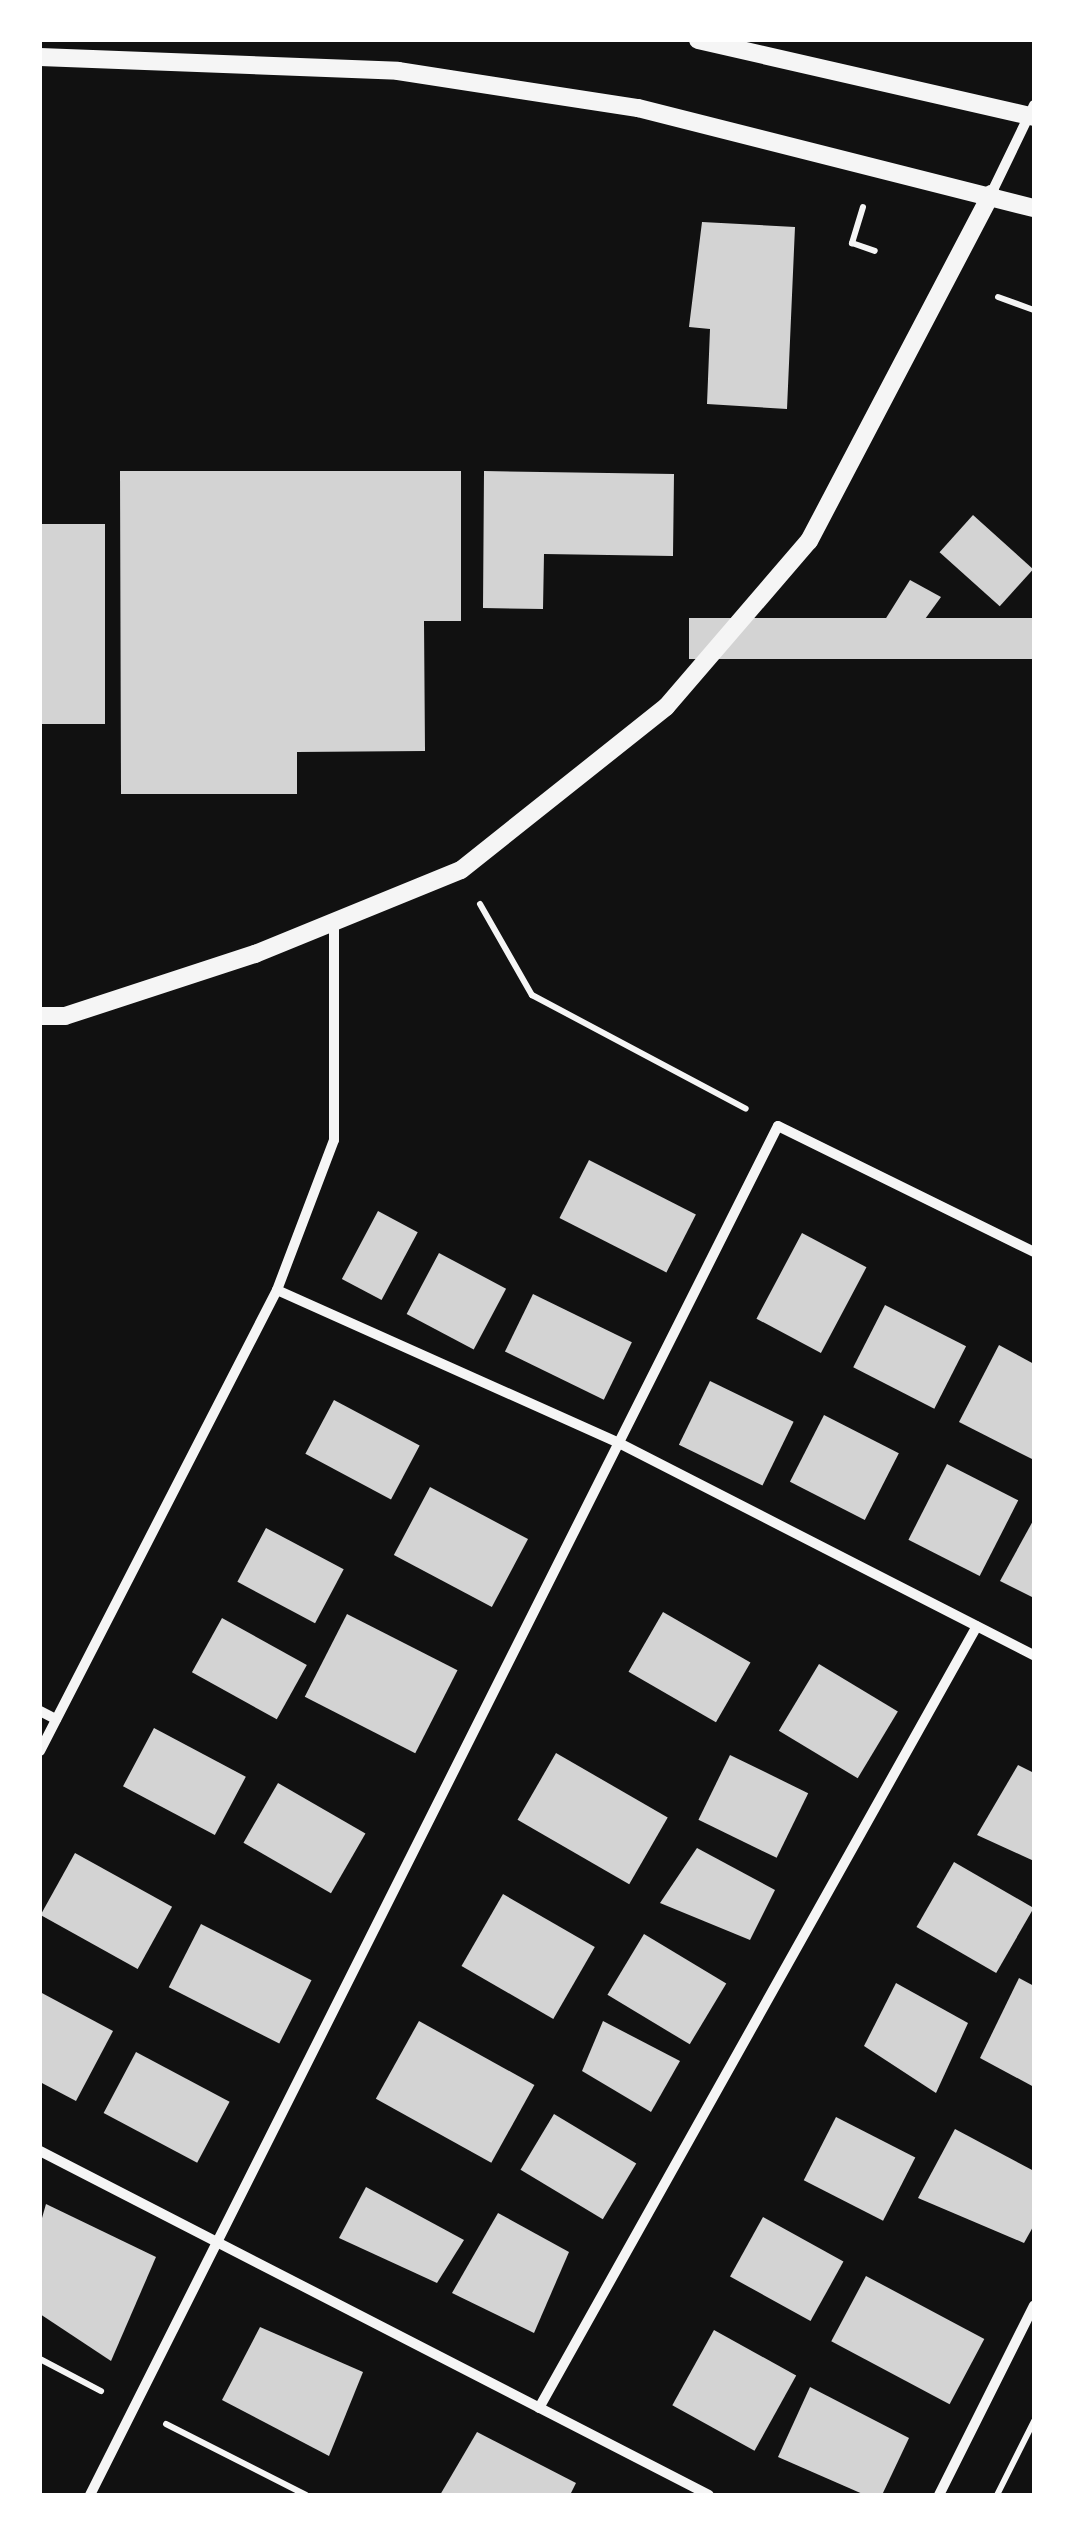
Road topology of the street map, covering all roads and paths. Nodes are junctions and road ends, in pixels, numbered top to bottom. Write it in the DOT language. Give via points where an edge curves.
graph roads {
  1 [pos="698,40"];
  2 [pos="40,56"];
  3 [pos="1032,113"];
  4 [pos="991,194"];
  5 [pos="863,207"];
  6 [pos="1034,208"];
  7 [pos="875,251"];
  8 [pos="998,297"];
  9 [pos="1034,310"];
  10 [pos="461,870"];
  11 [pos="334,922"];
  12 [pos="40,1016"];
  13 [pos="778,1126"];
  14 [pos="1034,1252"];
  15 [pos="277,1290"];
  16 [pos="620,1443"];
  17 [pos="977,1626"];
  18 [pos="1034,1654"];
  19 [pos="40,1711"];
  20 [pos="56,1719"];
  21 [pos="40,1750"];
  22 [pos="40,2151"];
  23 [pos="216,2243"];
  24 [pos="1034,2305"];
  25 [pos="40,2359"];
  26 [pos="134,2408"];
  27 [pos="539,2408"];
  28 [pos="1034,2421"];
  29 [pos="90,2495"];
  30 [pos="306,2495"];
  31 [pos="708,2495"];
  32 [pos="939,2495"];
  33 [pos="997,2495"];
  1 -- 3 [label="street"];
  2 -- 4 [label="street" via="398,71 638,108"];
  3 -- 4 [label="street"];
  4 -- 6 [label="street"];
  4 -- 10 [label="street" via="809,541 666,707"];
  5 -- 7 [label="path" via="852,243"];
  8 -- 9 [label="path"];
  10 -- 11 [label="street"];
  10 -- 13 [label="path" via="532,995"];
  11 -- 12 [label="street" via="84,1010"];
  11 -- 15 [label="street" via="334,1140"];
  13 -- 14 [label="street"];
  13 -- 16 [label="street"];
  15 -- 16 [label="street"];
  15 -- 20 [label="street"];
  16 -- 17 [label="street"];
  16 -- 23 [label="street"];
  17 -- 18 [label="street"];
  17 -- 27 [label="street"];
  19 -- 20 [label="street"];
  20 -- 21 [label="street"];
  22 -- 23 [label="street"];
  23 -- 26 [label="street"];
  23 -- 27 [label="street"];
  24 -- 32 [label="street"];
  25 -- 26 [label="path"];
  26 -- 29 [label="street"];
  26 -- 30 [label="path"];
  27 -- 31 [label="street"];
  28 -- 33 [label="path"];
}
